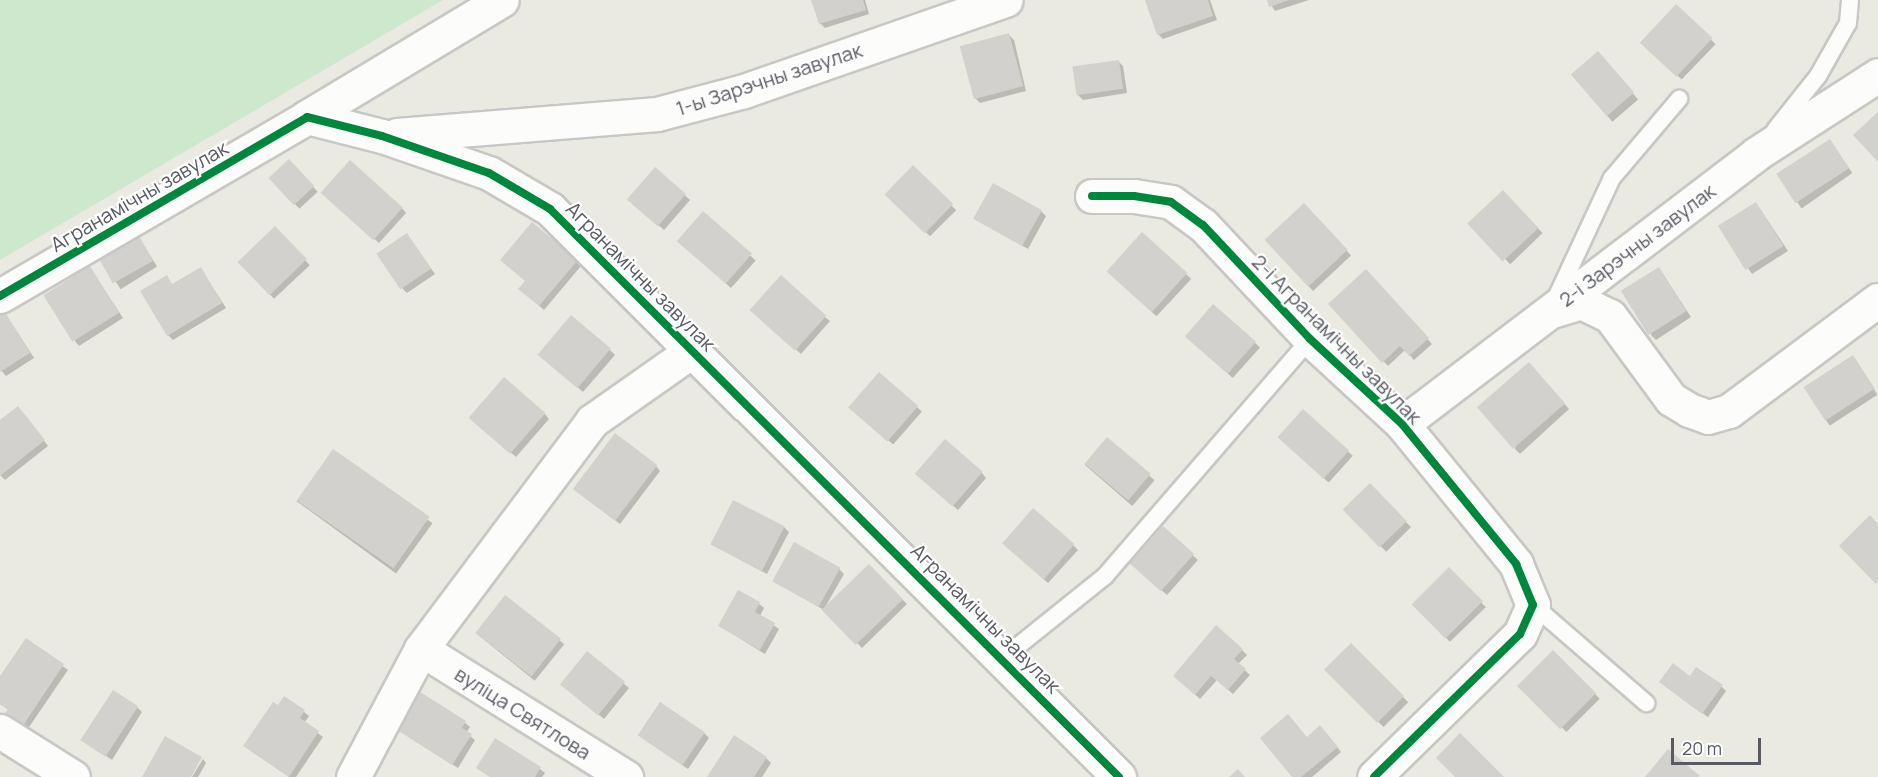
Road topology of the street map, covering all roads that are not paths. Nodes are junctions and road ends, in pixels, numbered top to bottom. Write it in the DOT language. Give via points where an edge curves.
graph roads {
  1 [pos="502,0"];
  2 [pos="1005,0"];
  3 [pos="1850,0"];
  4 [pos="1878,75"];
  5 [pos="1679,99"];
  6 [pos="308,117"];
  7 [pos="382,136"];
  8 [pos="1756,154"];
  9 [pos="1092,196"];
  10 [pos="0,296"];
  11 [pos="1878,300"];
  12 [pos="1550,311"];
  13 [pos="1310,339"];
  14 [pos="693,350"];
  15 [pos="1402,424"];
  16 [pos="1533,605"];
  17 [pos="421,649"];
  18 [pos="1003,658"];
  19 [pos="1646,703"];
  20 [pos="0,731"];
  21 [pos="73,777"];
  22 [pos="353,777"];
  23 [pos="626,777"];
  24 [pos="1119,777"];
  25 [pos="1374,777"];
  1 -- 6 [label="street"];
  2 -- 7 [label="street, 1-ы Зарэчны завулак" via="744,91 657,114"];
  3 -- 8 [label="lane" via="1848,23 1818,76"];
  4 -- 8 [label="street, 2-і Зарэчны завулак"];
  5 -- 12 [label="lane" via="1612,178"];
  6 -- 7 [label="street, Агранамічны завулак"];
  6 -- 10 [label="street, Агранамічны завулак"];
  7 -- 14 [label="street, Агранамічны завулак" via="489,173 550,208"];
  8 -- 12 [label="street, 2-і Зарэчны завулак"];
  9 -- 13 [label="street, 2-і Агранамічны завулак" via="1134,196 1171,202 1203,225"];
  11 -- 12 [label="street" via="1729,411 1708,417 1671,399 1610,316 1581,302"];
  12 -- 15 [label="street, 2-і Зарэчны завулак"];
  13 -- 15 [label="street, 2-і Агранамічны завулак"];
  13 -- 18 [label="lane" via="1105,576"];
  14 -- 17 [label="street" via="592,421"];
  14 -- 18 [label="street, Агранамічны завулак"];
  15 -- 16 [label="street, 2-і Агранамічны завулак" via="1516,564"];
  16 -- 19 [label="lane"];
  16 -- 25 [label="street" via="1520,634"];
  17 -- 22 [label="street"];
  17 -- 23 [label="street, вуліца Святлова"];
  18 -- 24 [label="street, Агранамічны завулак"];
  20 -- 21 [label="street"];
}
